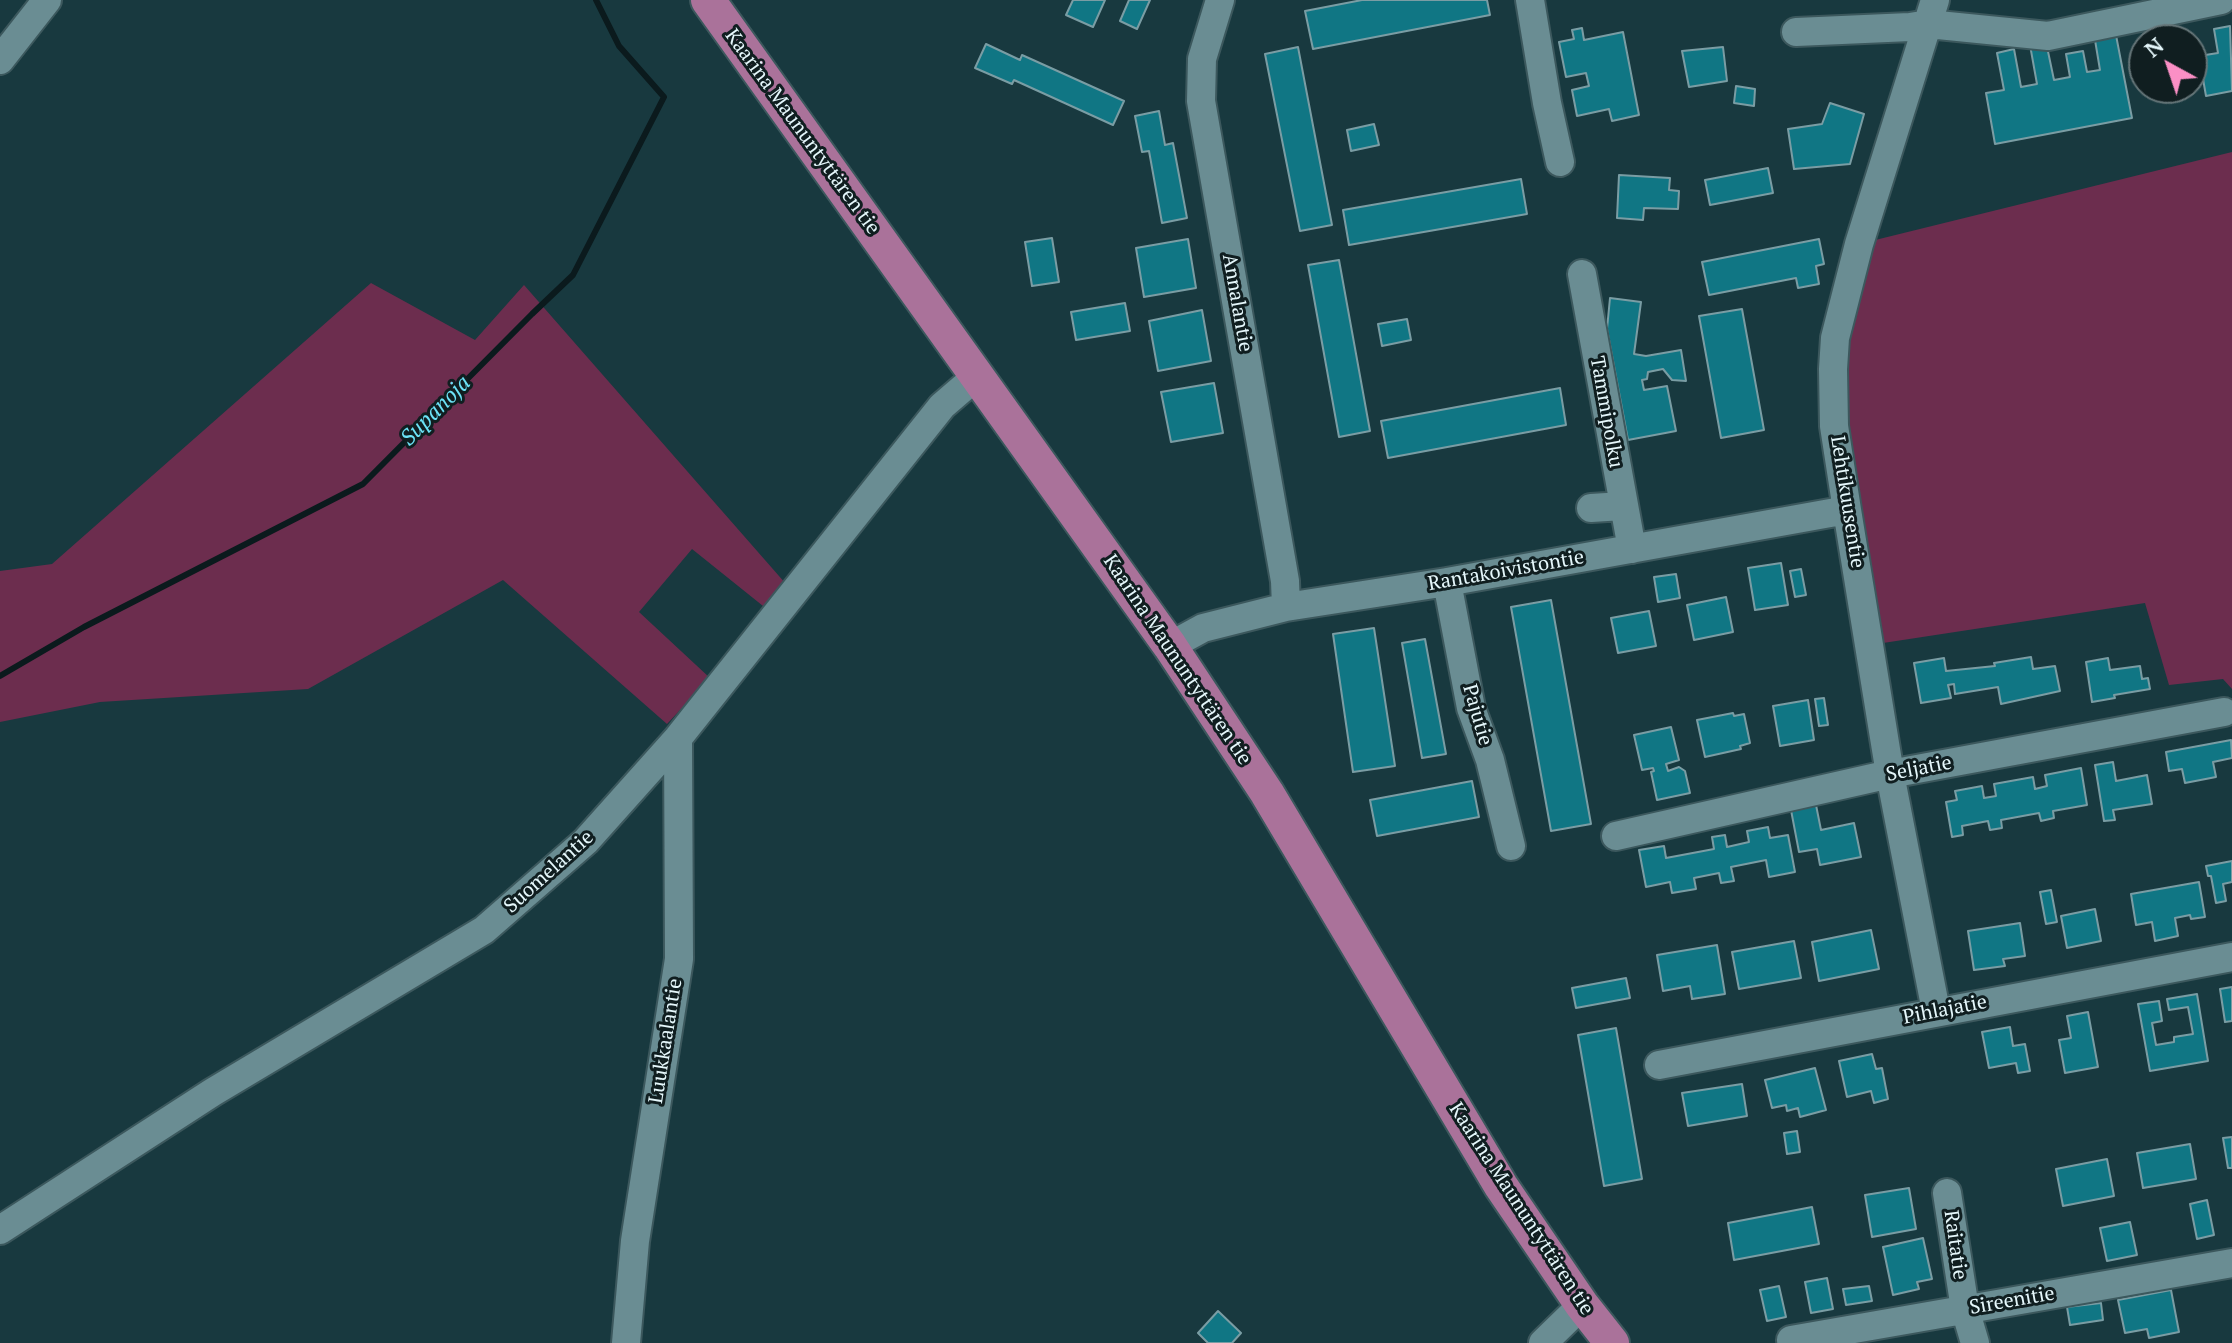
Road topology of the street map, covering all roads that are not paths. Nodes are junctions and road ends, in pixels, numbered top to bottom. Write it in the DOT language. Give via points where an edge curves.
graph roads {
  1 [pos="47,0"];
  2 [pos="708,0"];
  3 [pos="1220,0"];
  4 [pos="1530,0"];
  5 [pos="2221,0"];
  6 [pos="1932,12"];
  7 [pos="1796,32"];
  8 [pos="0,60"];
  9 [pos="1560,162"];
  10 [pos="1582,274"];
  11 [pos="978,375"];
  12 [pos="1623,506"];
  13 [pos="1591,508"];
  14 [pos="1847,510"];
  15 [pos="1632,549"];
  16 [pos="1447,582"];
  17 [pos="1286,607"];
  18 [pos="1170,646"];
  19 [pos="2224,712"];
  20 [pos="678,738"];
  21 [pos="1890,774"];
  22 [pos="1616,836"];
  23 [pos="1511,846"];
  24 [pos="2232,957"];
  25 [pos="1936,1011"];
  26 [pos="1659,1065"];
  27 [pos="1947,1193"];
  28 [pos="0,1230"];
  29 [pos="2232,1263"];
  30 [pos="1582,1305"];
  31 [pos="1965,1309"];
  32 [pos="1791,1340"];
  33 [pos="626,1343"];
  34 [pos="1543,1343"];
  35 [pos="1612,1343"];
  36 [pos="1975,1343"];
  1 -- 8 [label="street"];
  2 -- 11 [label="main road, Kaarina Maununtyttären tie"];
  3 -- 17 [label="street, Annalantie" via="1202,59 1201,101"];
  4 -- 9 [label="street"];
  5 -- 6 [label="street" via="2048,36"];
  6 -- 7 [label="street" via="1910,27"];
  6 -- 14 [label="street, Lehtikuusentie" via="1835,338 1834,426"];
  10 -- 12 [label="street, Tammipolku"];
  11 -- 18 [label="main road, Kaarina Maununtyttären tie"];
  11 -- 20 [label="street, Suomelantie" via="942,406"];
  12 -- 13 [label="street"];
  12 -- 15 [label="street, Tammipolku"];
  14 -- 15 [label="street, Rantakoivistontie"];
  14 -- 21 [label="street, Lehtikuusentie"];
  15 -- 16 [label="street, Rantakoivistontie"];
  16 -- 17 [label="street, Rantakoivistontie"];
  16 -- 23 [label="street, Pajutie" via="1471,708"];
  17 -- 18 [label="street, Rantakoivistontie" via="1203,628"];
  18 -- 30 [label="main road, Kaarina Maununtyttären tie" via="1267,793 1501,1186"];
  19 -- 21 [label="street, Seljatie"];
  20 -- 28 [label="street, Suomelantie" via="586,841 484,930 213,1092"];
  20 -- 33 [label="street, Luukkaalantie" via="679,959 635,1241"];
  21 -- 22 [label="street, Seljatie"];
  21 -- 25 [label="street, Lehtikuusentie"];
  24 -- 25 [label="street, Pihlajatie"];
  25 -- 26 [label="street, Pihlajatie"];
  27 -- 31 [label="street, Raitatie"];
  29 -- 31 [label="street, Sireenitie"];
  30 -- 34 [label="street"];
  30 -- 35 [label="main road, Kaarina Maununtyttären tie"];
  31 -- 32 [label="street, Sireenitie"];
  31 -- 36 [label="street, Raitatie"];
}
